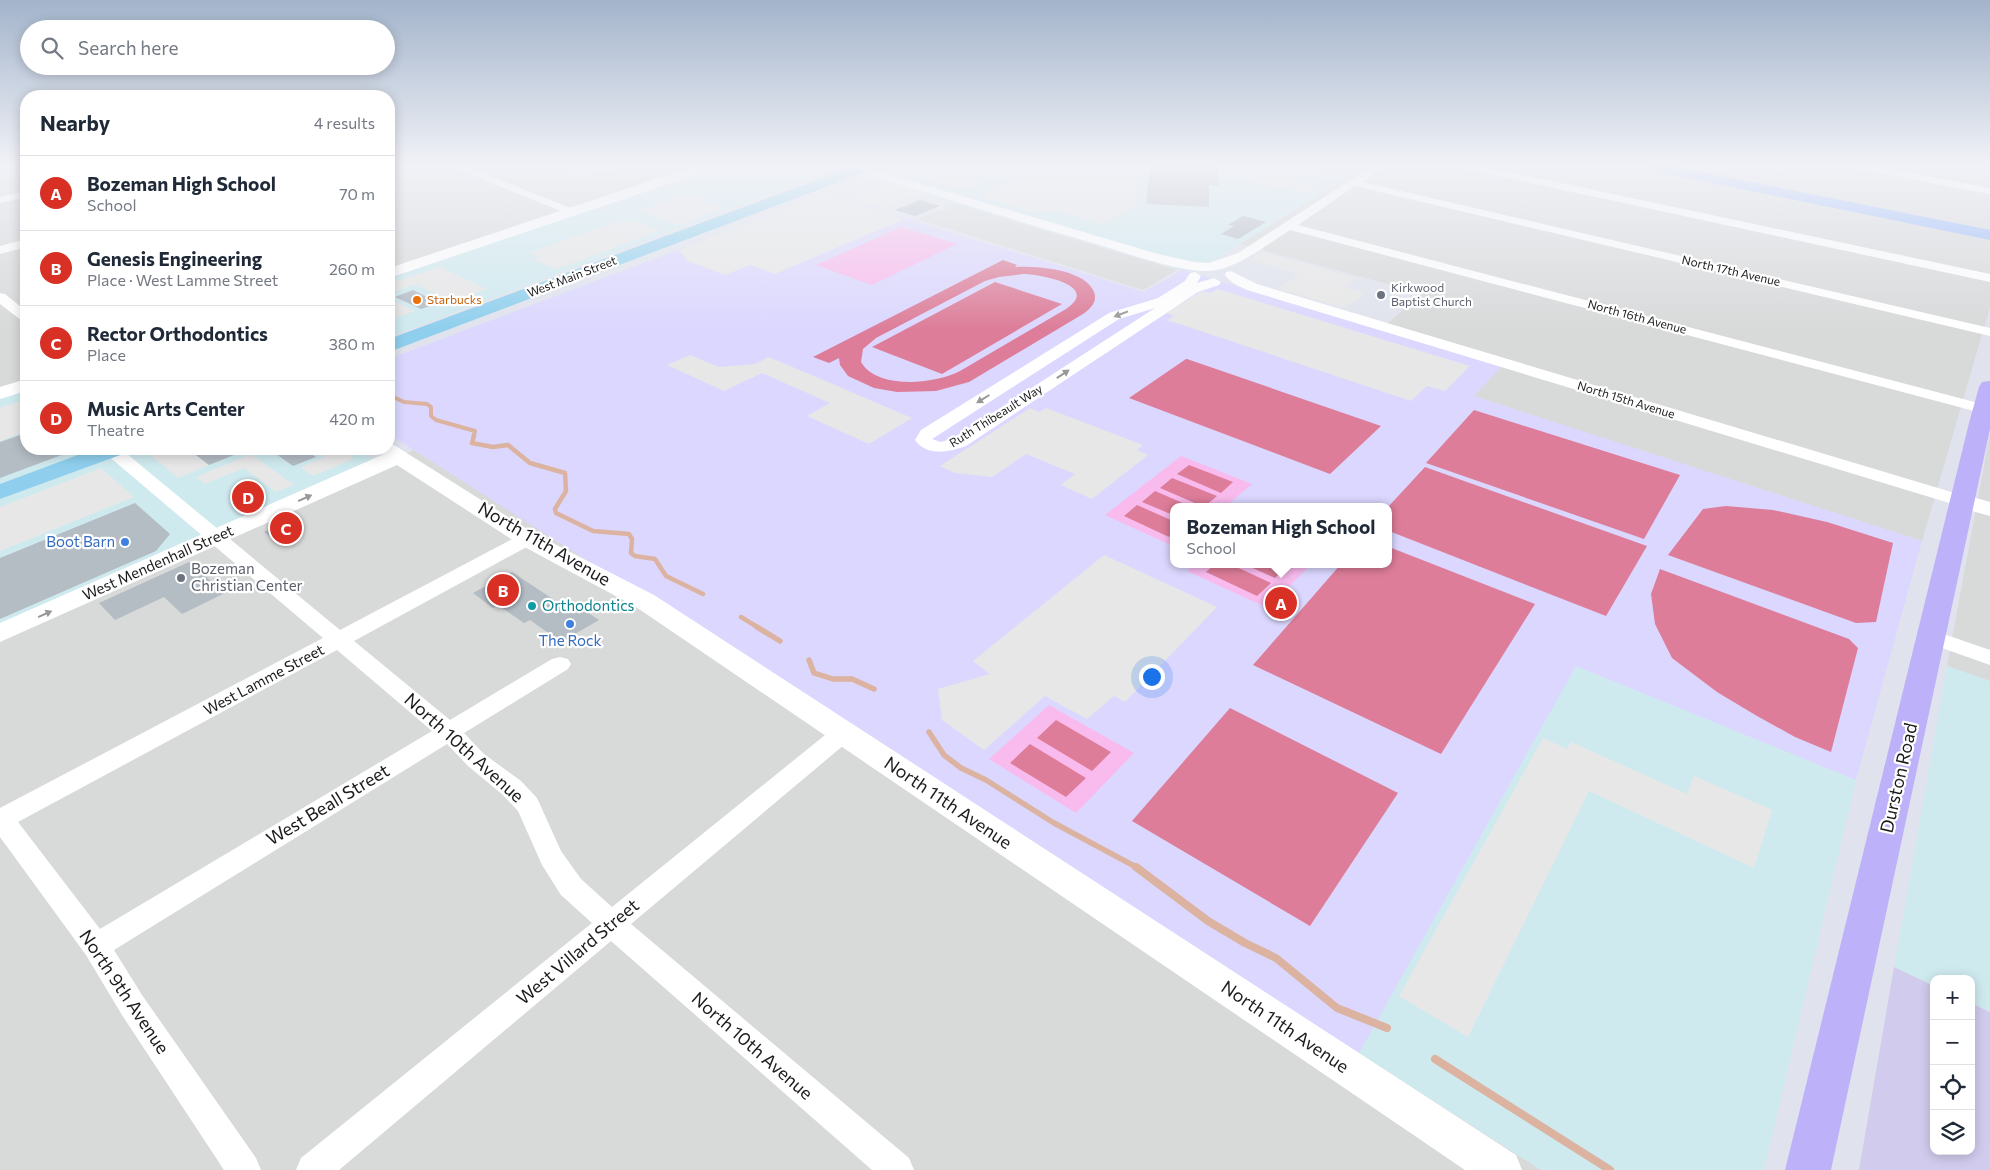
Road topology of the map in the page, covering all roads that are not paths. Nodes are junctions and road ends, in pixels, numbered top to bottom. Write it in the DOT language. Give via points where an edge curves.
graph roads {
  1 [pos="545,221"];
  2 [pos="724,221"];
  3 [pos="1036,221"];
  4 [pos="1297,221"];
  5 [pos="1515,221"];
  6 [pos="1721,221"];
  7 [pos="1919,221"];
  8 [pos="1952,221"];
  9 [pos="1289,226"];
  10 [pos="1990,228"];
  11 [pos="1990,235"];
  12 [pos="20,245"];
  13 [pos="0,250"];
  14 [pos="1242,256"];
  15 [pos="1155,257"];
  16 [pos="1210,267"];
  17 [pos="395,269"];
  18 [pos="1194,274"];
  19 [pos="1224,278"];
  20 [pos="1990,278"];
  21 [pos="0,297"];
  22 [pos="13,307"];
  23 [pos="1990,332"];
  24 [pos="395,344"];
  25 [pos="20,386"];
  26 [pos="1990,387"];
  27 [pos="0,393"];
  28 [pos="1984,409"];
  29 [pos="98,455"];
  30 [pos="121,455"];
  31 [pos="388,455"];
  32 [pos="395,455"];
  33 [pos="0,492"];
  34 [pos="1962,501"];
  35 [pos="1990,509"];
  36 [pos="216,537"];
  37 [pos="527,539"];
  38 [pos="0,633"];
  39 [pos="1932,637"];
  40 [pos="338,640"];
  41 [pos="1990,658"];
  42 [pos="560,664"];
  43 [pos="449,732"];
  44 [pos="843,734"];
  45 [pos="0,819"];
  46 [pos="611,924"];
  47 [pos="96,946"];
  48 [pos="244,1170"];
  49 [pos="313,1170"];
  50 [pos="897,1170"];
  51 [pos="1501,1170"];
  52 [pos="1808,1170"];
  1 -- 17 [label="street"];
  2 -- 24 [label="highway, West Main Street"];
  3 -- 15 [label="street"];
  4 -- 9 [label="street"];
  5 -- 23 [label="street, North 17th Avenue"];
  6 -- 20 [label="street"];
  7 -- 11 [label="main road"];
  8 -- 10 [label="main road"];
  9 -- 14 [label="street"];
  9 -- 28 [label="street, North 16th Avenue"];
  12 -- 13 [label="street"];
  14 -- 16 [label="street"];
  14 -- 19 [label="street"];
  15 -- 16 [label="street"];
  15 -- 18 [label="street"];
  16 -- 18 [label="street" via="1198,269"];
  16 -- 19 [label="street" via="1222,268"];
  18 -- 19 [label="street" via="1202,280"];
  18 -- 19 [label="street, Ruth Thibeault Way, one-way" via="1194,280 1162,301 1114,316 927,434 923,440 929,446 940,448 960,442 1193,289"];
  19 -- 34 [label="street, North 15th Avenue"];
  21 -- 22 [label="street"];
  25 -- 27 [label="street"];
  26 -- 28 [label="main road, Durston Road"];
  28 -- 34 [label="main road, Durston Road"];
  29 -- 33 [label="highway"];
  30 -- 36 [label="street, North 10th Avenue"];
  36 -- 31 [label="street, West Mendenhall Street, one-way"];
  32 -- 37 [label="street, North 11th Avenue"];
  34 -- 35 [label="street, North 15th Avenue"];
  34 -- 39 [label="main road, Durston Road"];
  38 -- 36 [label="street, West Mendenhall Street, one-way"];
  36 -- 40 [label="street, North 10th Avenue"];
  37 -- 40 [label="street, West Lamme Street"];
  37 -- 44 [label="street, North 11th Avenue" via="645,601"];
  39 -- 41 [label="street"];
  39 -- 52 [label="main road, Durston Road"];
  40 -- 43 [label="street, North 10th Avenue"];
  40 -- 45 [label="street, West Lamme Street"];
  42 -- 43 [label="street, West Beall Street"];
  43 -- 46 [label="street, North 10th Avenue" via="528,805 551,857 571,887"];
  43 -- 47 [label="street, West Beall Street"];
  44 -- 46 [label="street, West Villard Street"];
  44 -- 51 [label="street, North 11th Avenue"];
  45 -- 47 [label="street, North 9th Avenue"];
  46 -- 49 [label="street, West Villard Street"];
  46 -- 50 [label="street, North 10th Avenue"];
  47 -- 48 [label="street, North 9th Avenue"];
}
